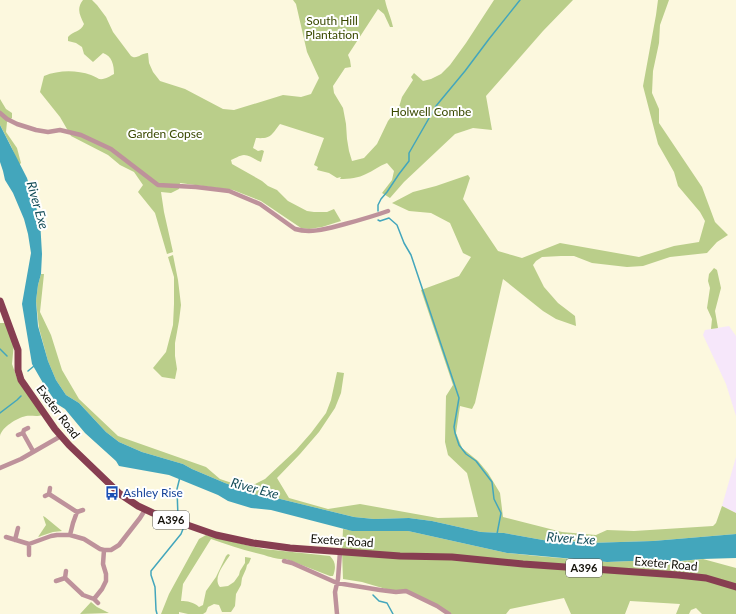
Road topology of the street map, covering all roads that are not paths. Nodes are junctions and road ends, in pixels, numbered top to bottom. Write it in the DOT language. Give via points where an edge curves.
graph roads {
  1 [pos="0,112"];
  2 [pos="388,212"];
  3 [pos="0,301"];
  4 [pos="28,428"];
  5 [pos="23,433"];
  6 [pos="18,435"];
  7 [pos="61,436"];
  8 [pos="33,451"];
  9 [pos="0,468"];
  10 [pos="50,488"];
  11 [pos="83,510"];
  12 [pos="145,510"];
  13 [pos="77,512"];
  14 [pos="18,528"];
  15 [pos="70,535"];
  16 [pos="6,538"];
  17 [pos="15,540"];
  18 [pos="29,544"];
  19 [pos="104,550"];
  20 [pos="340,552"];
  21 [pos="29,555"];
  22 [pos="284,561"];
  23 [pos="66,571"];
  24 [pos="64,578"];
  25 [pos="56,581"];
  26 [pos="337,583"];
  27 [pos="736,587"];
  28 [pos="94,599"];
  29 [pos="98,603"];
  30 [pos="337,614"];
  31 [pos="449,614"];
  1 -- 2 [label="street" via="7,120 36,130 60,130 81,135 111,149 158,185 229,191 260,204 301,231 326,229"];
  3 -- 7 [label="main road, Exeter Road / A396" via="16,342 18,370 23,384"];
  4 -- 5 [label="street"];
  5 -- 6 [label="street"];
  5 -- 8 [label="street"];
  7 -- 8 [label="street"];
  7 -- 12 [label="main road, Exeter Road / A396" via="120,494"];
  8 -- 9 [label="street"];
  10 -- 13 [label="street" via="47,495"];
  11 -- 13 [label="street"];
  12 -- 19 [label="street" via="119,545 111,550"];
  12 -- 20 [label="main road, Exeter Road / A396" via="201,530 253,543"];
  13 -- 15 [label="street"];
  14 -- 17 [label="street"];
  15 -- 18 [label="street" via="57,535"];
  15 -- 19 [label="street"];
  16 -- 17 [label="street"];
  17 -- 18 [label="street"];
  18 -- 21 [label="street"];
  19 -- 28 [label="street" via="106,581"];
  20 -- 26 [label="street"];
  20 -- 27 [label="main road, Exeter Road / A396" via="452,557 685,576 706,578"];
  22 -- 26 [label="street"];
  23 -- 24 [label="street"];
  24 -- 25 [label="street"];
  24 -- 28 [label="street" via="83,595"];
  26 -- 30 [label="street"];
  26 -- 31 [label="street" via="396,592 406,591"];
  28 -- 29 [label="street"];
}
